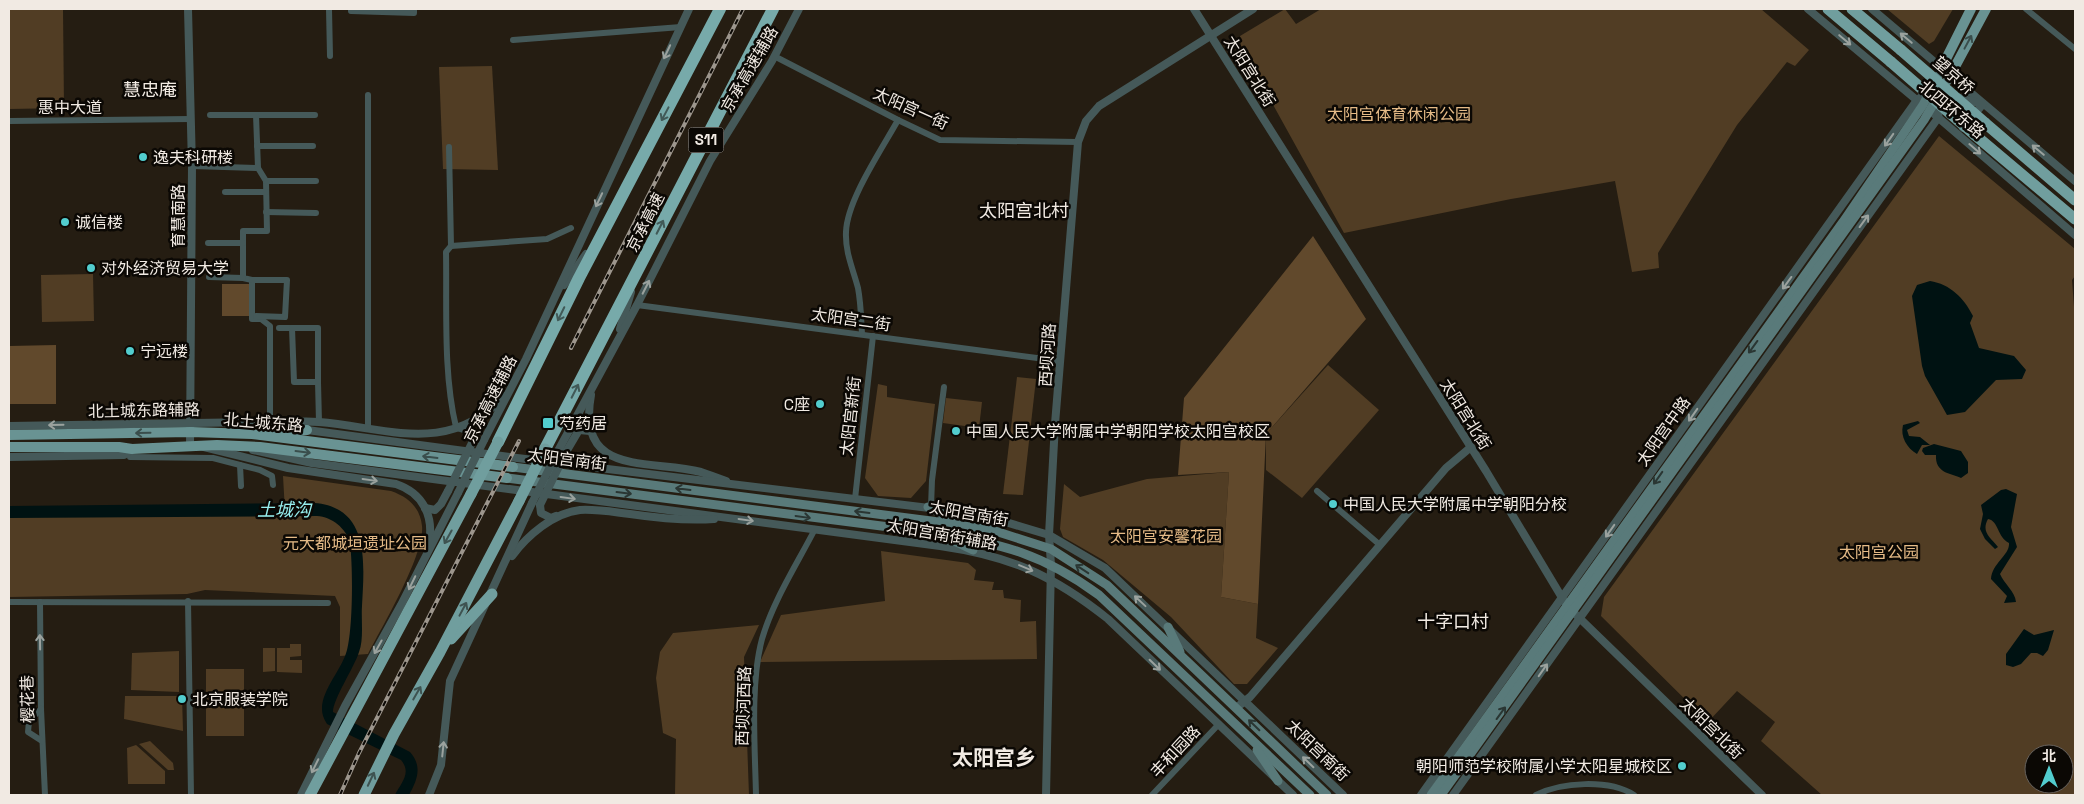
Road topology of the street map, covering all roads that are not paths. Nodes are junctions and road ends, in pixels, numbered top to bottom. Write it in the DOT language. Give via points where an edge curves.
graph roads {
  1 [pos="188,9"];
  2 [pos="329,9"];
  3 [pos="351,9"];
  4 [pos="414,9"];
  5 [pos="689,9"];
  6 [pos="720,9"];
  7 [pos="773,9"];
  8 [pos="799,9"];
  9 [pos="1194,9"];
  10 [pos="1253,9"];
  11 [pos="1808,9"];
  12 [pos="1828,9"];
  13 [pos="1852,9"];
  14 [pos="1872,9"];
  15 [pos="1971,9"];
  16 [pos="1986,9"];
  17 [pos="2026,9"];
  18 [pos="680,27"];
  19 [pos="1211,35"];
  20 [pos="513,40"];
  21 [pos="2075,49"];
  22 [pos="1922,51"];
  23 [pos="330,56"];
  24 [pos="774,56"];
  25 [pos="1941,68"];
  26 [pos="1950,76"];
  27 [pos="1895,82"];
  28 [pos="1937,91"];
  29 [pos="368,95"];
  30 [pos="1983,104"];
  31 [pos="1923,105"];
  32 [pos="210,115"];
  33 [pos="256,115"];
  34 [pos="315,115"];
  35 [pos="1938,118"];
  36 [pos="191,119"];
  37 [pos="898,120"];
  38 [pos="9,121"];
  39 [pos="1985,123"];
  40 [pos="1957,134"];
  41 [pos="1975,135"];
  42 [pos="1078,142"];
  43 [pos="257,146"];
  44 [pos="313,146"];
  45 [pos="449,147"];
  46 [pos="192,166"];
  47 [pos="258,168"];
  48 [pos="2074,177"];
  49 [pos="266,181"];
  50 [pos="316,181"];
  51 [pos="225,192"];
  52 [pos="266,192"];
  53 [pos="2075,200"];
  54 [pos="266,212"];
  55 [pos="316,213"];
  56 [pos="2075,219"];
  57 [pos="1843,222"];
  58 [pos="607,224"];
  59 [pos="571,228"];
  60 [pos="2075,235"];
  61 [pos="1842,236"];
  62 [pos="208,243"];
  63 [pos="243,243"];
  64 [pos="1815,243"];
  65 [pos="451,246"];
  66 [pos="1836,260"];
  67 [pos="638,270"];
  68 [pos="208,277"];
  69 [pos="243,278"];
  70 [pos="252,280"];
  71 [pos="552,302"];
  72 [pos="637,305"];
  73 [pos="252,316"];
  74 [pos="278,328"];
  75 [pos="292,328"];
  76 [pos="862,334"];
  77 [pos="873,336"];
  78 [pos="615,345"];
  79 [pos="1768,355"];
  80 [pos="1060,361"];
  81 [pos="1748,368"];
  82 [pos="318,382"];
  83 [pos="944,387"];
  84 [pos="511,389"];
  85 [pos="592,389"];
  86 [pos="259,422"];
  87 [pos="270,422"];
  88 [pos="319,422"];
  89 [pos="9,426"];
  90 [pos="192,427"];
  91 [pos="456,427"];
  92 [pos="368,429"];
  93 [pos="307,430"];
  94 [pos="590,431"];
  95 [pos="252,434"];
  96 [pos="9,436"];
  97 [pos="498,442"];
  98 [pos="202,446"];
  99 [pos="236,446"];
  100 [pos="9,447"];
  101 [pos="190,447"];
  102 [pos="1471,447"];
  103 [pos="545,449"];
  104 [pos="562,452"];
  105 [pos="131,453"];
  106 [pos="9,457"];
  107 [pos="312,463"];
  108 [pos="515,463"];
  109 [pos="240,465"];
  110 [pos="288,468"];
  111 [pos="507,478"];
  112 [pos="272,485"];
  113 [pos="241,486"];
  114 [pos="742,487"];
  115 [pos="1317,492"];
  116 [pos="855,499"];
  117 [pos="536,504"];
  118 [pos="929,507"];
  119 [pos="425,508"];
  120 [pos="560,515"];
  121 [pos="730,517"];
  122 [pos="1651,518"];
  123 [pos="823,520"];
  124 [pos="962,524"];
  125 [pos="1634,528"];
  126 [pos="815,529"];
  127 [pos="936,533"];
  128 [pos="1049,535"];
  129 [pos="1380,545"];
  130 [pos="1051,549"];
  131 [pos="973,550"];
  132 [pos="427,552"];
  133 [pos="1051,565"];
  134 [pos="504,568"];
  135 [pos="1050,578"];
  136 [pos="492,594"];
  137 [pos="188,601"];
  138 [pos="9,602"];
  139 [pos="40,602"];
  140 [pos="328,603"];
  141 [pos="402,605"];
  142 [pos="1570,609"];
  143 [pos="1168,627"];
  144 [pos="388,646"];
  145 [pos="440,652"];
  146 [pos="1182,657"];
  147 [pos="1246,702"];
  148 [pos="350,708"];
  149 [pos="1236,708"];
  150 [pos="41,709"];
  151 [pos="1486,718"];
  152 [pos="1218,725"];
  153 [pos="1490,729"];
  154 [pos="1249,737"];
  155 [pos="334,739"];
  156 [pos="1462,739"];
  157 [pos="42,741"];
  158 [pos="1482,755"];
  159 [pos="1278,781"];
  160 [pos="1456,794"];
  161 [pos="45,795"];
  162 [pos="191,795"];
  163 [pos="301,795"];
  164 [pos="310,795"];
  165 [pos="364,795"];
  166 [pos="429,795"];
  167 [pos="756,795"];
  168 [pos="1046,795"];
  169 [pos="1152,795"];
  170 [pos="1293,795"];
  171 [pos="1310,795"];
  172 [pos="1327,795"];
  173 [pos="1343,795"];
  174 [pos="1421,795"];
  175 [pos="1431,795"];
  176 [pos="1441,795"];
  177 [pos="1536,795"];
  178 [pos="1634,795"];
  179 [pos="1762,795"];
  1 -- 36 [label="street, 育慧南路"];
  2 -- 23 [label="street"];
  3 -- 4 [label="street" via="414,13"];
  5 -- 18 [label="street, 京承高速辅路"];
  6 -- 58 [label="highway, 京承高速, one-way"];
  67 -- 7 [label="highway, 京承高速 / S11, one-way"];
  8 -- 24 [label="street, 京承高速辅路"];
  9 -- 19 [label="street, 太阳宫北街"];
  10 -- 19 [label="street, 西坝河路"];
  11 -- 27 [label="street, 北四环东路, one-way"];
  12 -- 41 [label="highway, 望京桥, bridge"];
  13 -- 39 [label="highway, 望京桥, bridge"];
  22 -- 14 [label="street, 北四环东路, one-way"];
  15 -- 25 [label="main road"];
  26 -- 16 [label="main road, one-way"];
  17 -- 21 [label="street"];
  18 -- 20 [label="street"];
  18 -- 71 [label="street, 京承高速辅路, one-way"];
  19 -- 42 [label="street, 西坝河路" via="1099,106 1086,121"];
  19 -- 102 [label="street, 太阳宫北街"];
  22 -- 25 [label="street, 北四环东路"];
  22 -- 27 [label="street"];
  24 -- 37 [label="street, 太阳宫一街"];
  72 -- 24 [label="street, 京承高速辅路, one-way" via="710,161"];
  25 -- 26 [label="street, 北四环东路"];
  25 -- 28 [label="main road"];
  26 -- 28 [label="main road"];
  26 -- 30 [label="street, 北四环东路"];
  27 -- 28 [label="street"];
  27 -- 31 [label="street, 北四环东路"];
  28 -- 30 [label="street"];
  28 -- 31 [label="main road"];
  28 -- 35 [label="street"];
  29 -- 92 [label="street"];
  30 -- 40 [label="street"];
  48 -- 30 [label="street, 北四环东路, one-way"];
  31 -- 35 [label="street, 北四环东路"];
  31 -- 57 [label="main road, 太阳宫中路"];
  31 -- 61 [label="main road, 太阳宫中路"];
  31 -- 64 [label="street, 太阳宫中路, one-way"];
  32 -- 33 [label="street"];
  33 -- 34 [label="street"];
  33 -- 43 [label="street"];
  35 -- 40 [label="street, 北四环东路"];
  66 -- 35 [label="street, 太阳宫中路, one-way"];
  36 -- 38 [label="street, 惠中大道"];
  36 -- 46 [label="street, 育慧南路"];
  37 -- 42 [label="street, 太阳宫一街" via="940,140"];
  37 -- 76 [label="street" via="847,218 849,261 861,306"];
  39 -- 53 [label="highway, 北四环东路"];
  40 -- 60 [label="street, 北四环东路, one-way"];
  41 -- 56 [label="highway, 北四环东路"];
  42 -- 80 [label="street, 西坝河路"];
  43 -- 44 [label="street"];
  43 -- 47 [label="street"];
  45 -- 65 [label="street"];
  46 -- 47 [label="street"];
  46 -- 90 [label="street, 育慧南路"];
  47 -- 49 [label="street"];
  49 -- 50 [label="street"];
  49 -- 52 [label="street"];
  51 -- 52 [label="street"];
  52 -- 54 [label="street"];
  54 -- 55 [label="street"];
  54 -- 63 [label="street" via="267,231 243,231"];
  57 -- 64 [label="street"];
  57 -- 142 [label="main road, 太阳宫中路, one-way"];
  58 -- 71 [label="street"];
  58 -- 97 [label="highway, 京承高速, one-way"];
  59 -- 65 [label="street" via="547,239"];
  61 -- 66 [label="street"];
  61 -- 81 [label="main road, 太阳宫中路"];
  62 -- 63 [label="street"];
  63 -- 69 [label="street"];
  64 -- 142 [label="street, 太阳宫中路, one-way"];
  65 -- 91 [label="street" via="446,252 448,350 452,413"];
  66 -- 79 [label="street, 太阳宫中路"];
  67 -- 78 [label="street"];
  103 -- 67 [label="highway, 京承高速 / S11, one-way"];
  68 -- 69 [label="street"];
  69 -- 70 [label="street"];
  70 -- 73 [label="street"];
  70 -- 73 [label="street" via="287,280 285,317"];
  71 -- 84 [label="street, 京承高速辅路"];
  72 -- 76 [label="street, 太阳宫二街"];
  72 -- 78 [label="street, 京承高速辅路"];
  73 -- 87 [label="street" via="252,319 261,319 270,326"];
  74 -- 75 [label="street"];
  75 -- 82 [label="street" via="294,382"];
  75 -- 82 [label="street" via="318,328"];
  76 -- 77 [label="street, 太阳宫二街"];
  77 -- 80 [label="street, 太阳宫二街"];
  77 -- 116 [label="street, 太阳宫新街"];
  78 -- 85 [label="street, 京承高速辅路"];
  79 -- 81 [label="street"];
  79 -- 122 [label="street, 太阳宫中路"];
  80 -- 128 [label="street, 西坝河路"];
  81 -- 125 [label="main road, 太阳宫中路"];
  82 -- 88 [label="street"];
  83 -- 118 [label="street"];
  84 -- 91 [label="street" via="481,416"];
  84 -- 132 [label="street, 京承高速辅路, bridge"];
  85 -- 94 [label="street" via="587,418"];
  85 -- 104 [label="street, 京承高速辅路"];
  86 -- 87 [label="street"];
  86 -- 90 [label="street, 北土城东路辅路"];
  86 -- 93 [label="street, 北土城东路辅路"];
  87 -- 88 [label="street"];
  88 -- 92 [label="street"];
  90 -- 89 [label="street, 北土城东路辅路, one-way"];
  90 -- 95 [label="main road, 北土城东路"];
  90 -- 96 [label="main road, 北土城东路, one-way"];
  90 -- 101 [label="street, 育慧南路"];
  91 -- 92 [label="street" via="445,432 418,435"];
  91 -- 119 [label="street, bridge" via="470,430 474,439 439,507 435,510"];
  93 -- 95 [label="main road"];
  93 -- 108 [label="street, 北土城东路辅路"];
  94 -- 104 [label="street" via="579,430"];
  94 -- 114 [label="street" via="603,451 613,458 701,472"];
  108 -- 95 [label="main road, 北土城东路, one-way"];
  97 -- 144 [label="highway, one-way, bridge"];
  98 -- 99 [label="main road, 北土城东路"];
  98 -- 101 [label="main road, 北土城东路"];
  98 -- 110 [label="street"];
  99 -- 107 [label="street"];
  99 -- 111 [label="main road, 北土城东路, one-way"];
  100 -- 105 [label="main road, 北土城东路" via="119,447"];
  101 -- 105 [label="main road, 北土城东路"];
  102 -- 129 [label="street" via="1446,468"];
  102 -- 142 [label="street, 太阳宫北街"];
  145 -- 103 [label="highway, one-way, bridge"];
  104 -- 117 [label="street, 京承高速辅路, bridge"];
  105 -- 106 [label="street"];
  105 -- 109 [label="street" via="213,458"];
  107 -- 110 [label="street"];
  107 -- 121 [label="street, 太阳宫南街辅路, one-way"];
  108 -- 114 [label="street, 太阳宫南街辅路"];
  124 -- 108 [label="main road, 太阳宫南街, one-way"];
  109 -- 112 [label="street" via="272,476"];
  109 -- 113 [label="street"];
  110 -- 119 [label="street, one-way" via="396,484 414,493"];
  111 -- 123 [label="main road, 太阳宫南街, one-way"];
  114 -- 116 [label="street, 太阳宫南街辅路"];
  115 -- 129 [label="street"];
  116 -- 118 [label="street, 太阳宫南街辅路"];
  117 -- 120 [label="street" via="545,516"];
  117 -- 134 [label="street, 京承高速辅路"];
  118 -- 124 [label="main road"];
  118 -- 128 [label="street, 太阳宫南街" via="979,514"];
  119 -- 132 [label="street" via="431,530"];
  120 -- 121 [label="street" via="579,510 693,520"];
  120 -- 134 [label="street" via="524,540"];
  121 -- 126 [label="street, 太阳宫南街辅路, one-way"];
  122 -- 125 [label="street"];
  122 -- 142 [label="street, 太阳宫中路"];
  123 -- 126 [label="street"];
  123 -- 127 [label="main road, 太阳宫南街"];
  124 -- 130 [label="main road, 太阳宫南街"];
  125 -- 142 [label="main road, 太阳宫中路"];
  126 -- 131 [label="street, 太阳宫南街辅路"];
  126 -- 167 [label="street, 西坝河西路" via="762,639 757,669"];
  127 -- 131 [label="main road"];
  127 -- 133 [label="main road, 太阳宫南街" via="989,542 1024,552"];
  128 -- 130 [label="street, 西坝河路"];
  143 -- 128 [label="street, 太阳宫南街, one-way" via="1104,568"];
  129 -- 147 [label="street"];
  130 -- 133 [label="street, 西坝河路"];
  146 -- 130 [label="main road, 太阳宫南街, one-way" via="1107,586"];
  131 -- 135 [label="street, 太阳宫南街辅路, one-way" via="1009,560"];
  132 -- 141 [label="street, 京承高速辅路, one-way"];
  133 -- 135 [label="street, 西坝河路"];
  133 -- 154 [label="main road, 太阳宫南街" via="1099,595"];
  134 -- 136 [label="street, 京承高速辅路"];
  135 -- 152 [label="street, 太阳宫南街辅路, one-way" via="1108,619"];
  135 -- 168 [label="street, 西坝河路"];
  136 -- 145 [label="highway"];
  166 -- 136 [label="street, 京承高速辅路, one-way" via="441,766 450,681"];
  137 -- 139 [label="street"];
  137 -- 140 [label="street"];
  137 -- 162 [label="street"];
  138 -- 139 [label="street"];
  150 -- 139 [label="street, 樱花巷, one-way"];
  141 -- 144 [label="highway"];
  141 -- 148 [label="street, 京承高速辅路, one-way"];
  142 -- 151 [label="main road, 太阳宫中路"];
  153 -- 142 [label="main road, 太阳宫中路, one-way"];
  142 -- 156 [label="street, 太阳宫中路"];
  158 -- 142 [label="street, 太阳宫中路, one-way"];
  142 -- 179 [label="street, 太阳宫北街"];
  143 -- 146 [label="main road"];
  143 -- 147 [label="street, 太阳宫南街"];
  144 -- 148 [label="highway"];
  165 -- 145 [label="highway, one-way"];
  146 -- 149 [label="main road, 太阳宫南街"];
  147 -- 149 [label="street"];
  173 -- 147 [label="street, 太阳宫南街, one-way"];
  148 -- 155 [label="highway"];
  172 -- 149 [label="main road, 太阳宫南街, one-way"];
  150 -- 157 [label="street, 樱花巷"];
  150 -- 157 [label="street" via="29,722 28,732"];
  151 -- 156 [label="street"];
  151 -- 175 [label="main road, 太阳宫中路"];
  152 -- 159 [label="street, 太阳宫南街辅路"];
  152 -- 169 [label="street, 丰和园路"];
  153 -- 158 [label="street"];
  153 -- 176 [label="main road, 太阳宫中路"];
  154 -- 159 [label="main road"];
  154 -- 171 [label="main road, 太阳宫南街"];
  155 -- 163 [label="street, one-way"];
  155 -- 164 [label="highway"];
  156 -- 174 [label="street, 太阳宫中路"];
  157 -- 161 [label="street, 樱花巷"];
  158 -- 160 [label="street, 太阳宫中路"];
  159 -- 170 [label="street, 太阳宫南街辅路"];
  177 -- 178 [label="street" via="1568,784 1626,790"];
}
